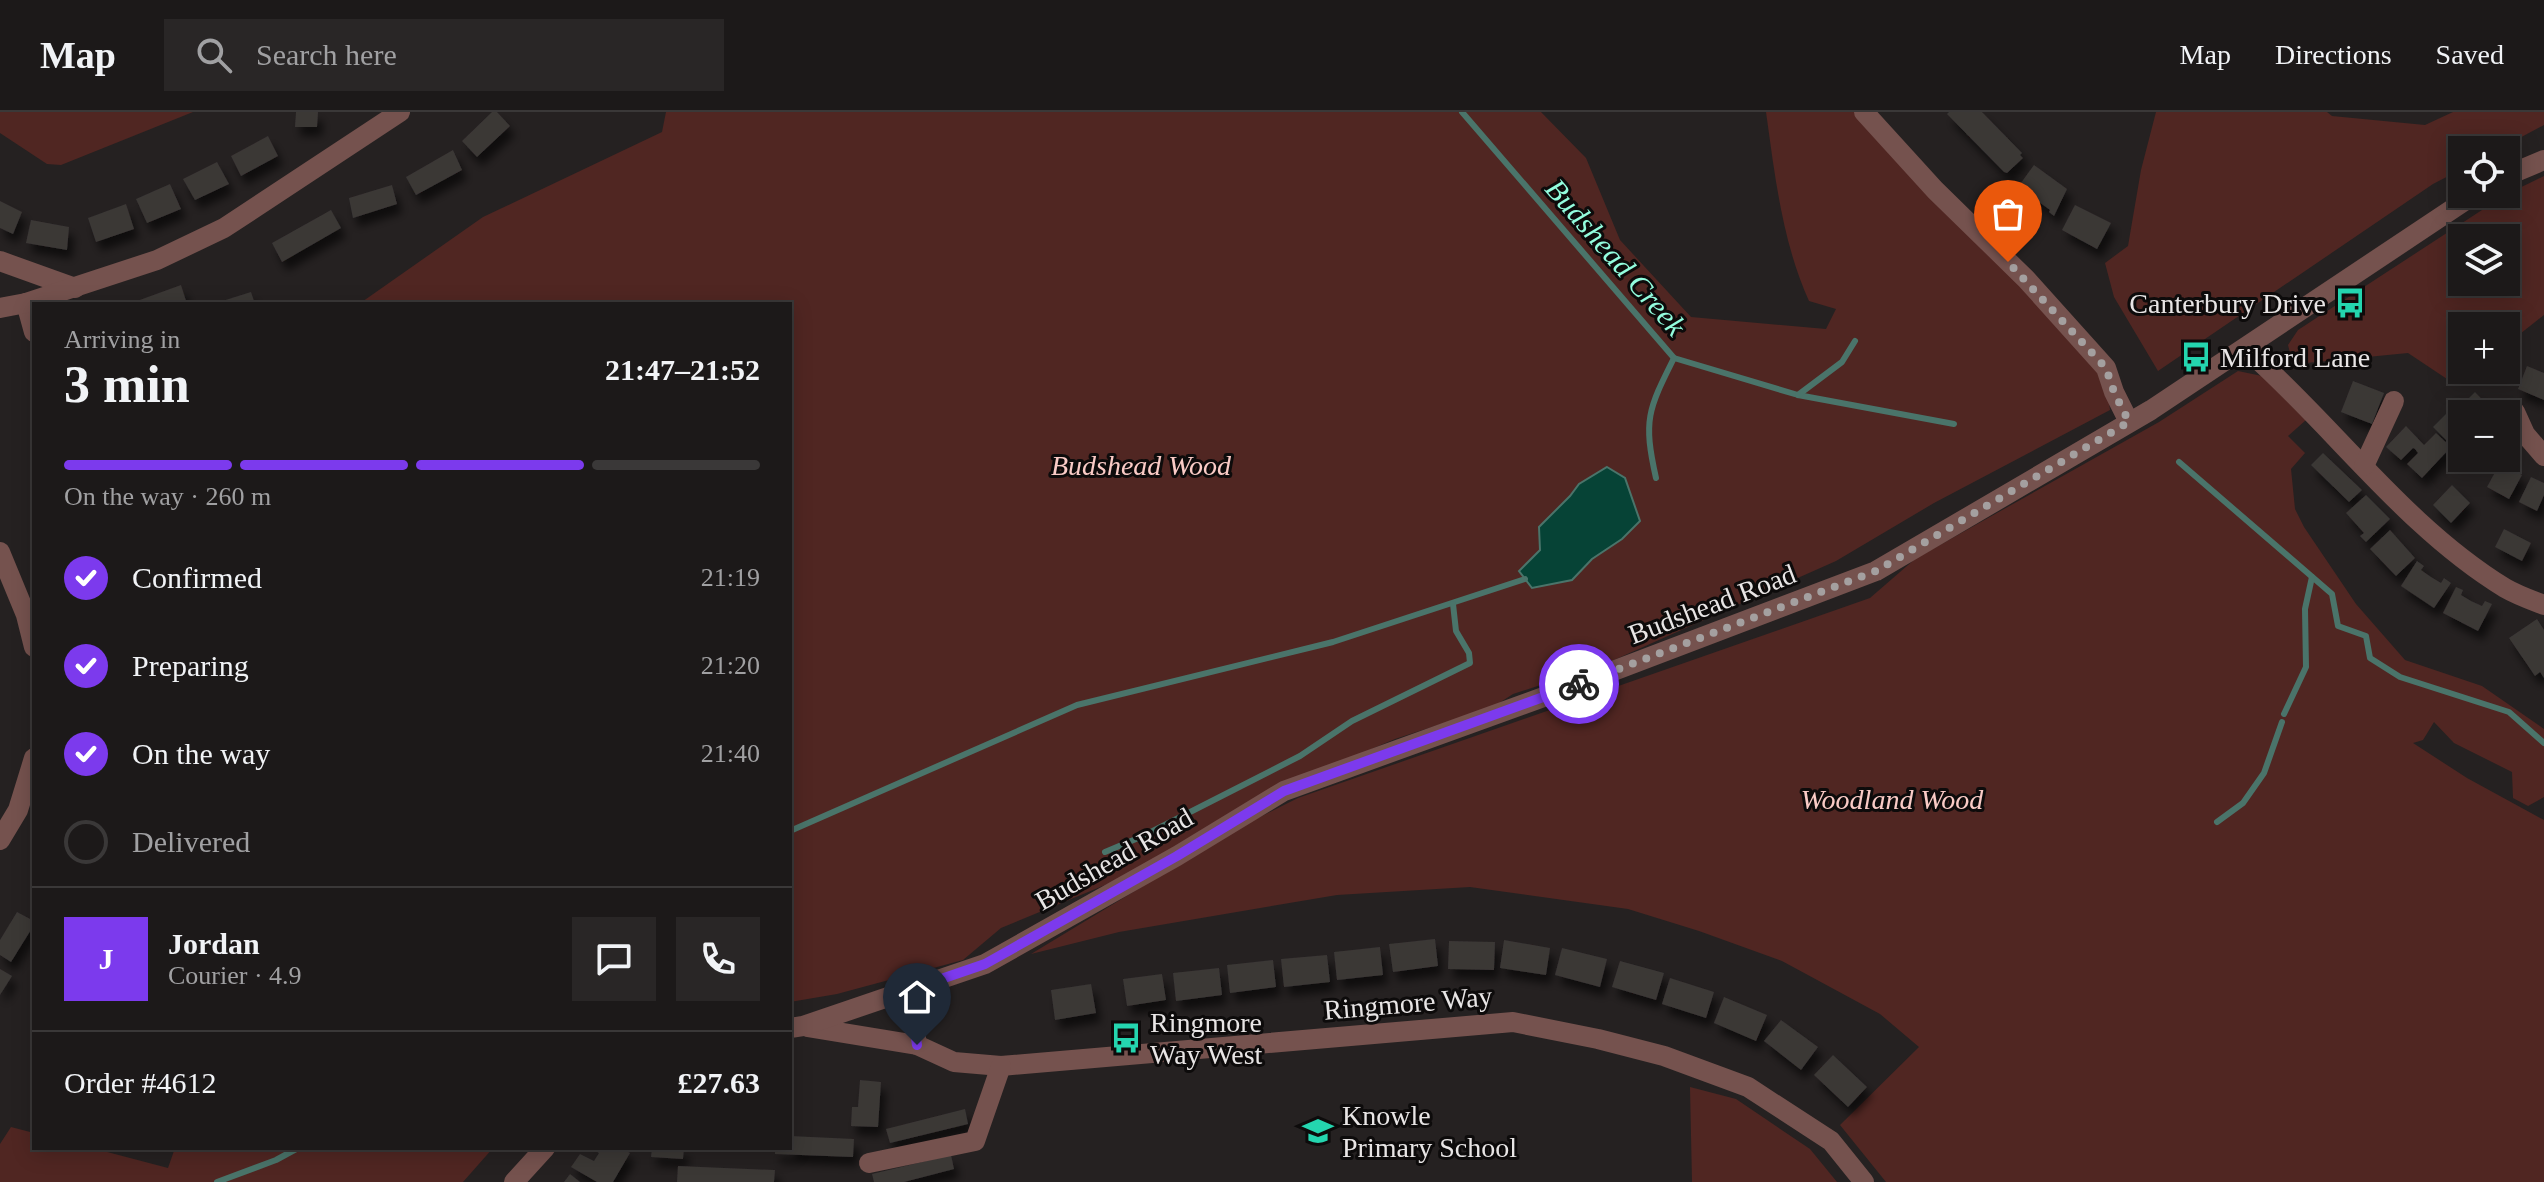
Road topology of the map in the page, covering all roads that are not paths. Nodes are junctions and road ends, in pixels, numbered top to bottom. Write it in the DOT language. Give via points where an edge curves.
graph roads {
  1 [pos="1864,112"];
  2 [pos="391,114"];
  3 [pos="2544,160"];
  4 [pos="2520,170"];
  5 [pos="2454,208"];
  6 [pos="0,261"];
  7 [pos="75,288"];
  8 [pos="26,303"];
  9 [pos="0,308"];
  10 [pos="32,325"];
  11 [pos="2245,348"];
  12 [pos="2394,401"];
  13 [pos="2129,422"];
  14 [pos="2520,423"];
  15 [pos="2544,456"];
  16 [pos="2364,466"];
  17 [pos="0,552"];
  18 [pos="2544,605"];
  19 [pos="32,639"];
  20 [pos="32,764"];
  21 [pos="0,840"];
  22 [pos="909,990"];
  23 [pos="796,1027"];
  24 [pos="917,1045"];
  25 [pos="1001,1066"];
  26 [pos="543,1150"];
  27 [pos="869,1163"];
  28 [pos="514,1182"];
  29 [pos="1864,1182"];
  1 -- 13 [label="street" via="2106,368"];
  2 -- 7 [label="street" via="224,228 157,260"];
  3 -- 4 [label="street"];
  5 -- 11 [label="street, Budshead Road"];
  6 -- 7 [label="street"];
  7 -- 8 [label="street"];
  8 -- 9 [label="street"];
  8 -- 10 [label="street"];
  11 -- 13 [label="street, Budshead Road"];
  11 -- 16 [label="street"];
  12 -- 16 [label="street"];
  13 -- 22 [label="street, Budshead Road" via="1876,571 1284,791 985,964"];
  14 -- 15 [label="street"];
  16 -- 18 [label="street" via="2441,543 2507,589"];
  17 -- 19 [label="street"];
  20 -- 21 [label="street" via="18,810"];
  22 -- 23 [label="street, Budshead Road"];
  22 -- 24 [label="street"];
  23 -- 24 [label="street, Ringmore Way"];
  24 -- 25 [label="street, Ringmore Way" via="954,1062"];
  25 -- 27 [label="street" via="975,1141"];
  25 -- 29 [label="street, Ringmore Way" via="1513,1022 1664,1056 1748,1087 1831,1141"];
  26 -- 28 [label="street"];
}
